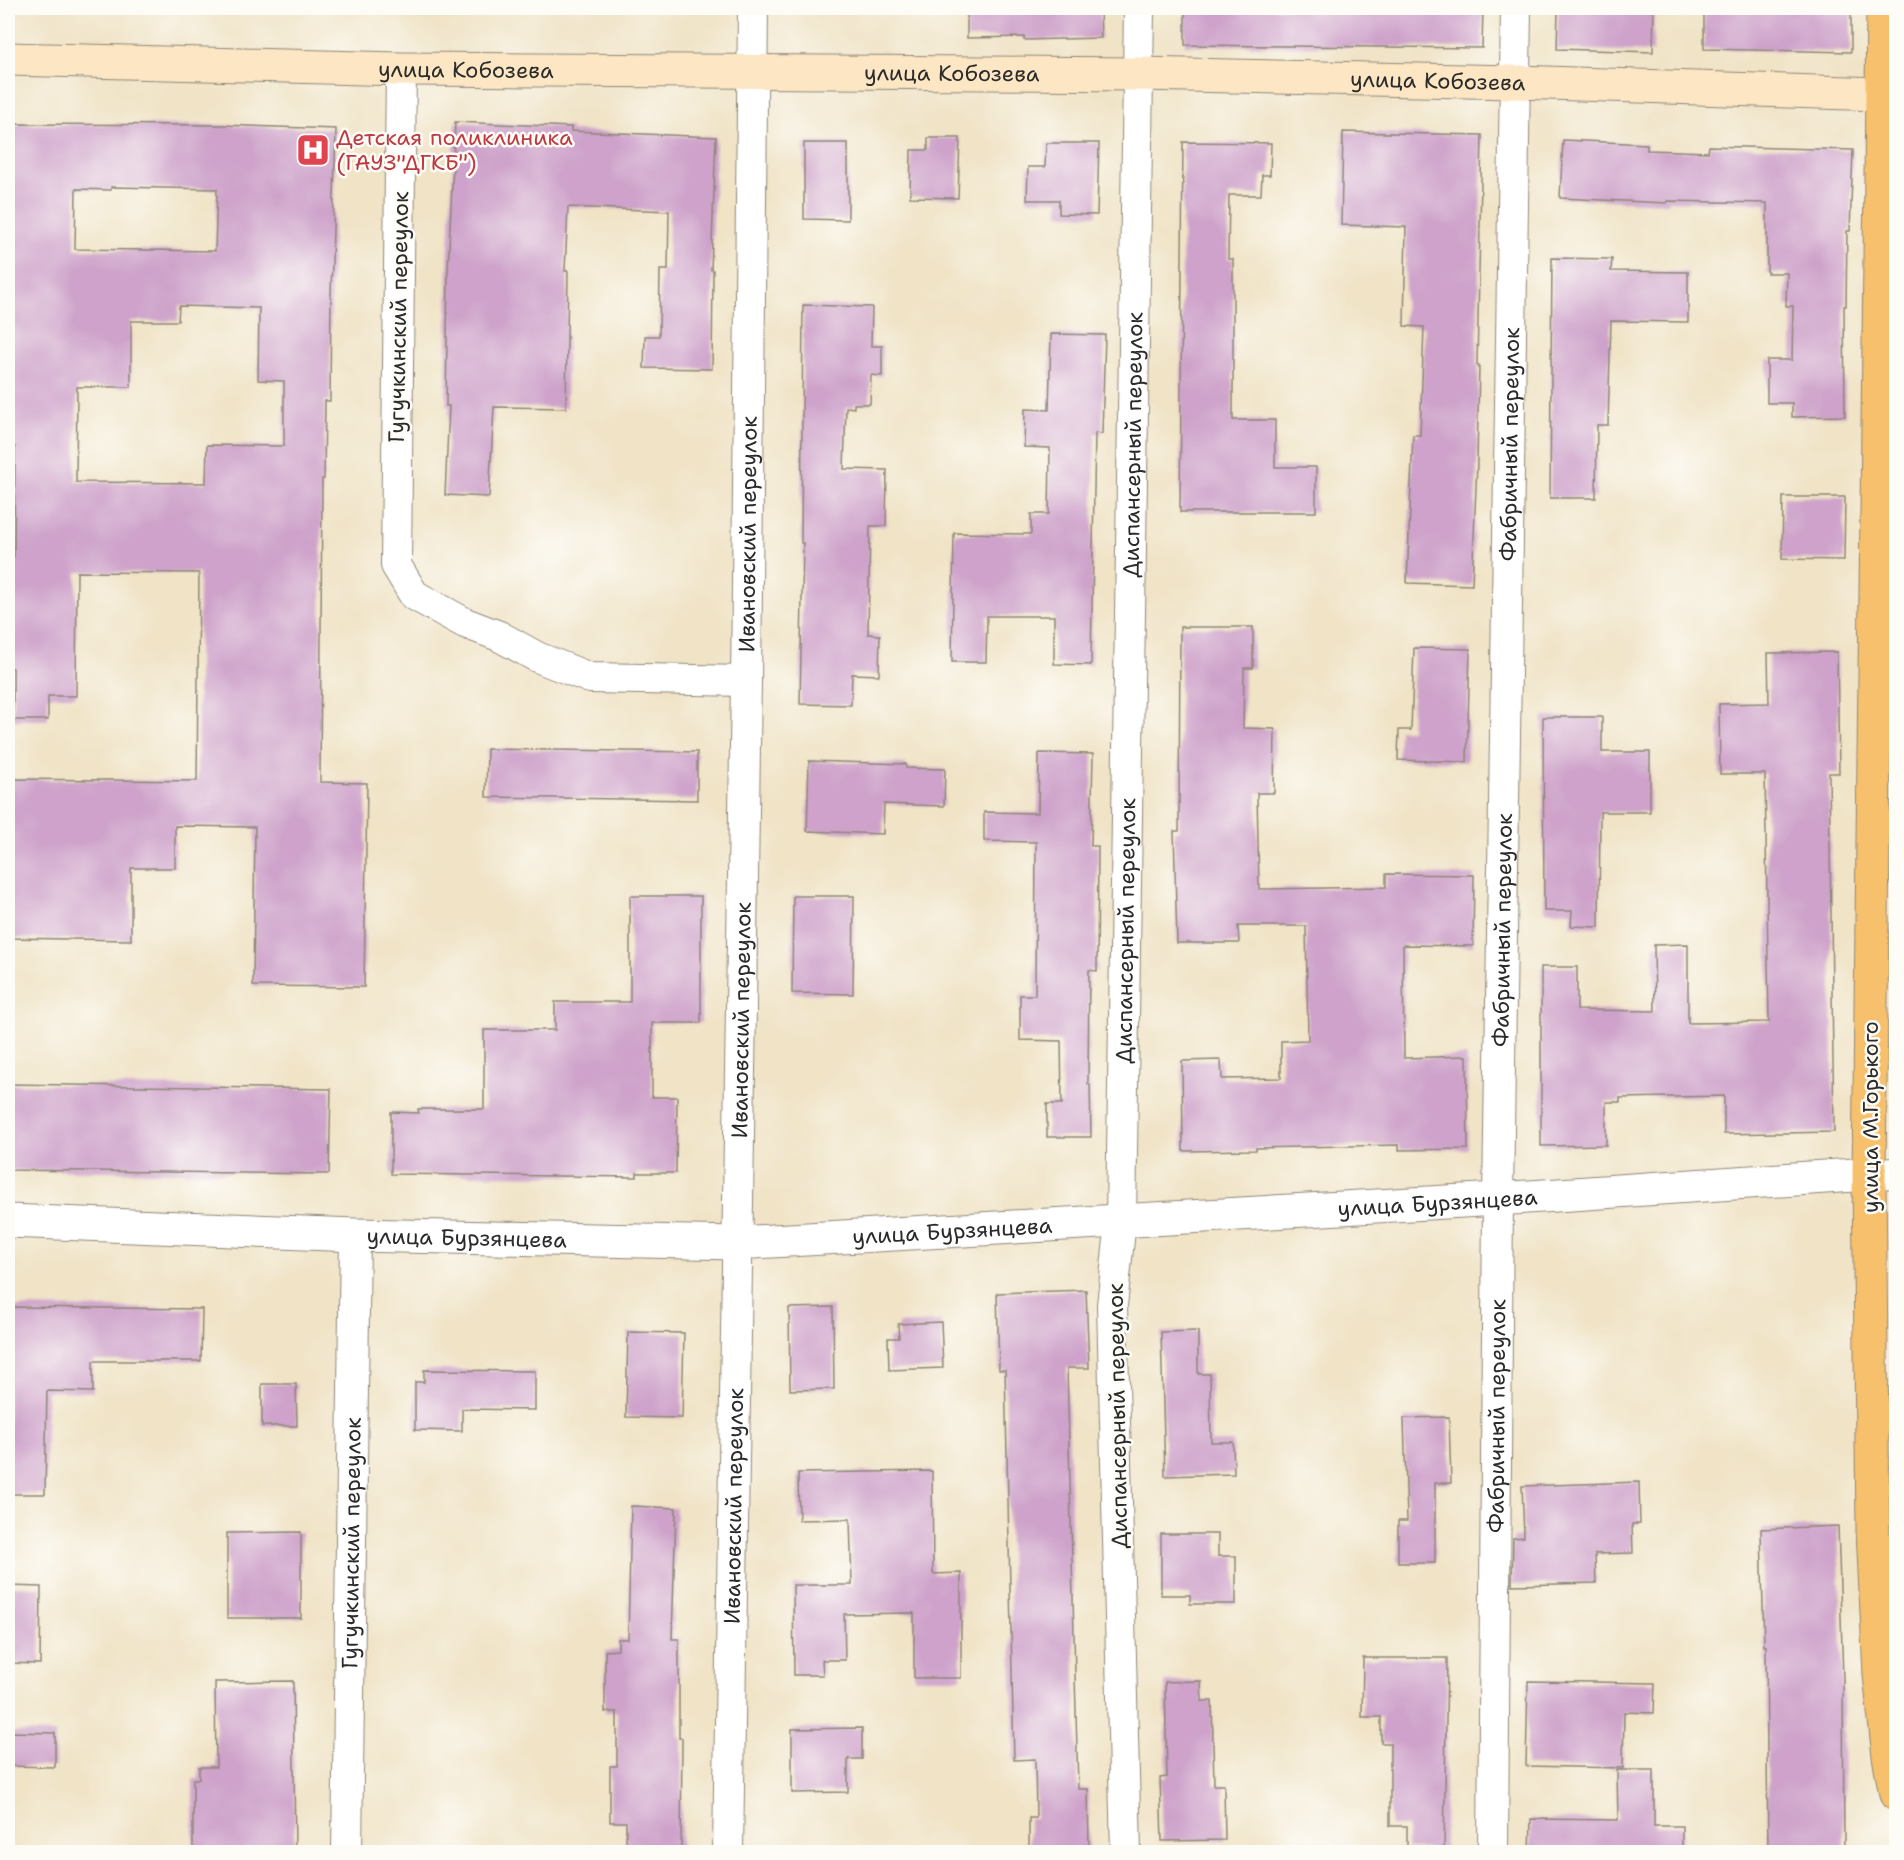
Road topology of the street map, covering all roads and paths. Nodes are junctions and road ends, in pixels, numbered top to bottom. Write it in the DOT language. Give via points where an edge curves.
graph roads {
  1 [pos="753,8"];
  2 [pos="1140,8"];
  3 [pos="1516,8"];
  4 [pos="1883,8"];
  5 [pos="8,59"];
  6 [pos="401,69"];
  7 [pos="752,71"];
  8 [pos="1139,74"];
  9 [pos="1514,82"];
  10 [pos="1889,94"];
  11 [pos="746,681"];
  12 [pos="1883,1173"];
  13 [pos="1498,1199"];
  14 [pos="8,1221"];
  15 [pos="1121,1221"];
  16 [pos="355,1234"];
  17 [pos="737,1243"];
  18 [pos="1896,1794"];
  19 [pos="347,1852"];
  20 [pos="728,1852"];
  21 [pos="1126,1852"];
  22 [pos="1493,1852"];
  1 -- 7 [label="street, Ивановский переулок"];
  2 -- 8 [label="street, Диспансерный переулок"];
  3 -- 9 [label="street, Фабричный переулок"];
  4 -- 10 [label="main road, улица М.Горького"];
  5 -- 6 [label="main road, улица Кобозева"];
  6 -- 7 [label="main road, улица Кобозева"];
  6 -- 11 [label="street, Гугучкинский переулок" via="396,566 414,595 537,657 590,678"];
  7 -- 8 [label="main road, улица Кобозева"];
  7 -- 11 [label="street, Ивановский переулок"];
  8 -- 9 [label="main road, улица Кобозева"];
  8 -- 15 [label="street, Диспансерный переулок"];
  9 -- 10 [label="main road, улица Кобозева"];
  9 -- 13 [label="street, Фабричный переулок"];
  10 -- 12 [label="main road, улица М.Горького"];
  11 -- 17 [label="street, Ивановский переулок"];
  12 -- 13 [label="street, улица Бурзянцева"];
  12 -- 18 [label="main road, улица М.Горького" via="1874,1541 1880,1675"];
  13 -- 15 [label="street, улица Бурзянцева"];
  13 -- 22 [label="street, Фабричный переулок"];
  14 -- 16 [label="street, улица Бурзянцева"];
  15 -- 17 [label="street, улица Бурзянцева"];
  15 -- 21 [label="street, Диспансерный переулок" via="1112,1305"];
  16 -- 17 [label="street, улица Бурзянцева"];
  16 -- 19 [label="street, Гугучкинский переулок"];
  17 -- 20 [label="street, Ивановский переулок"];
}
